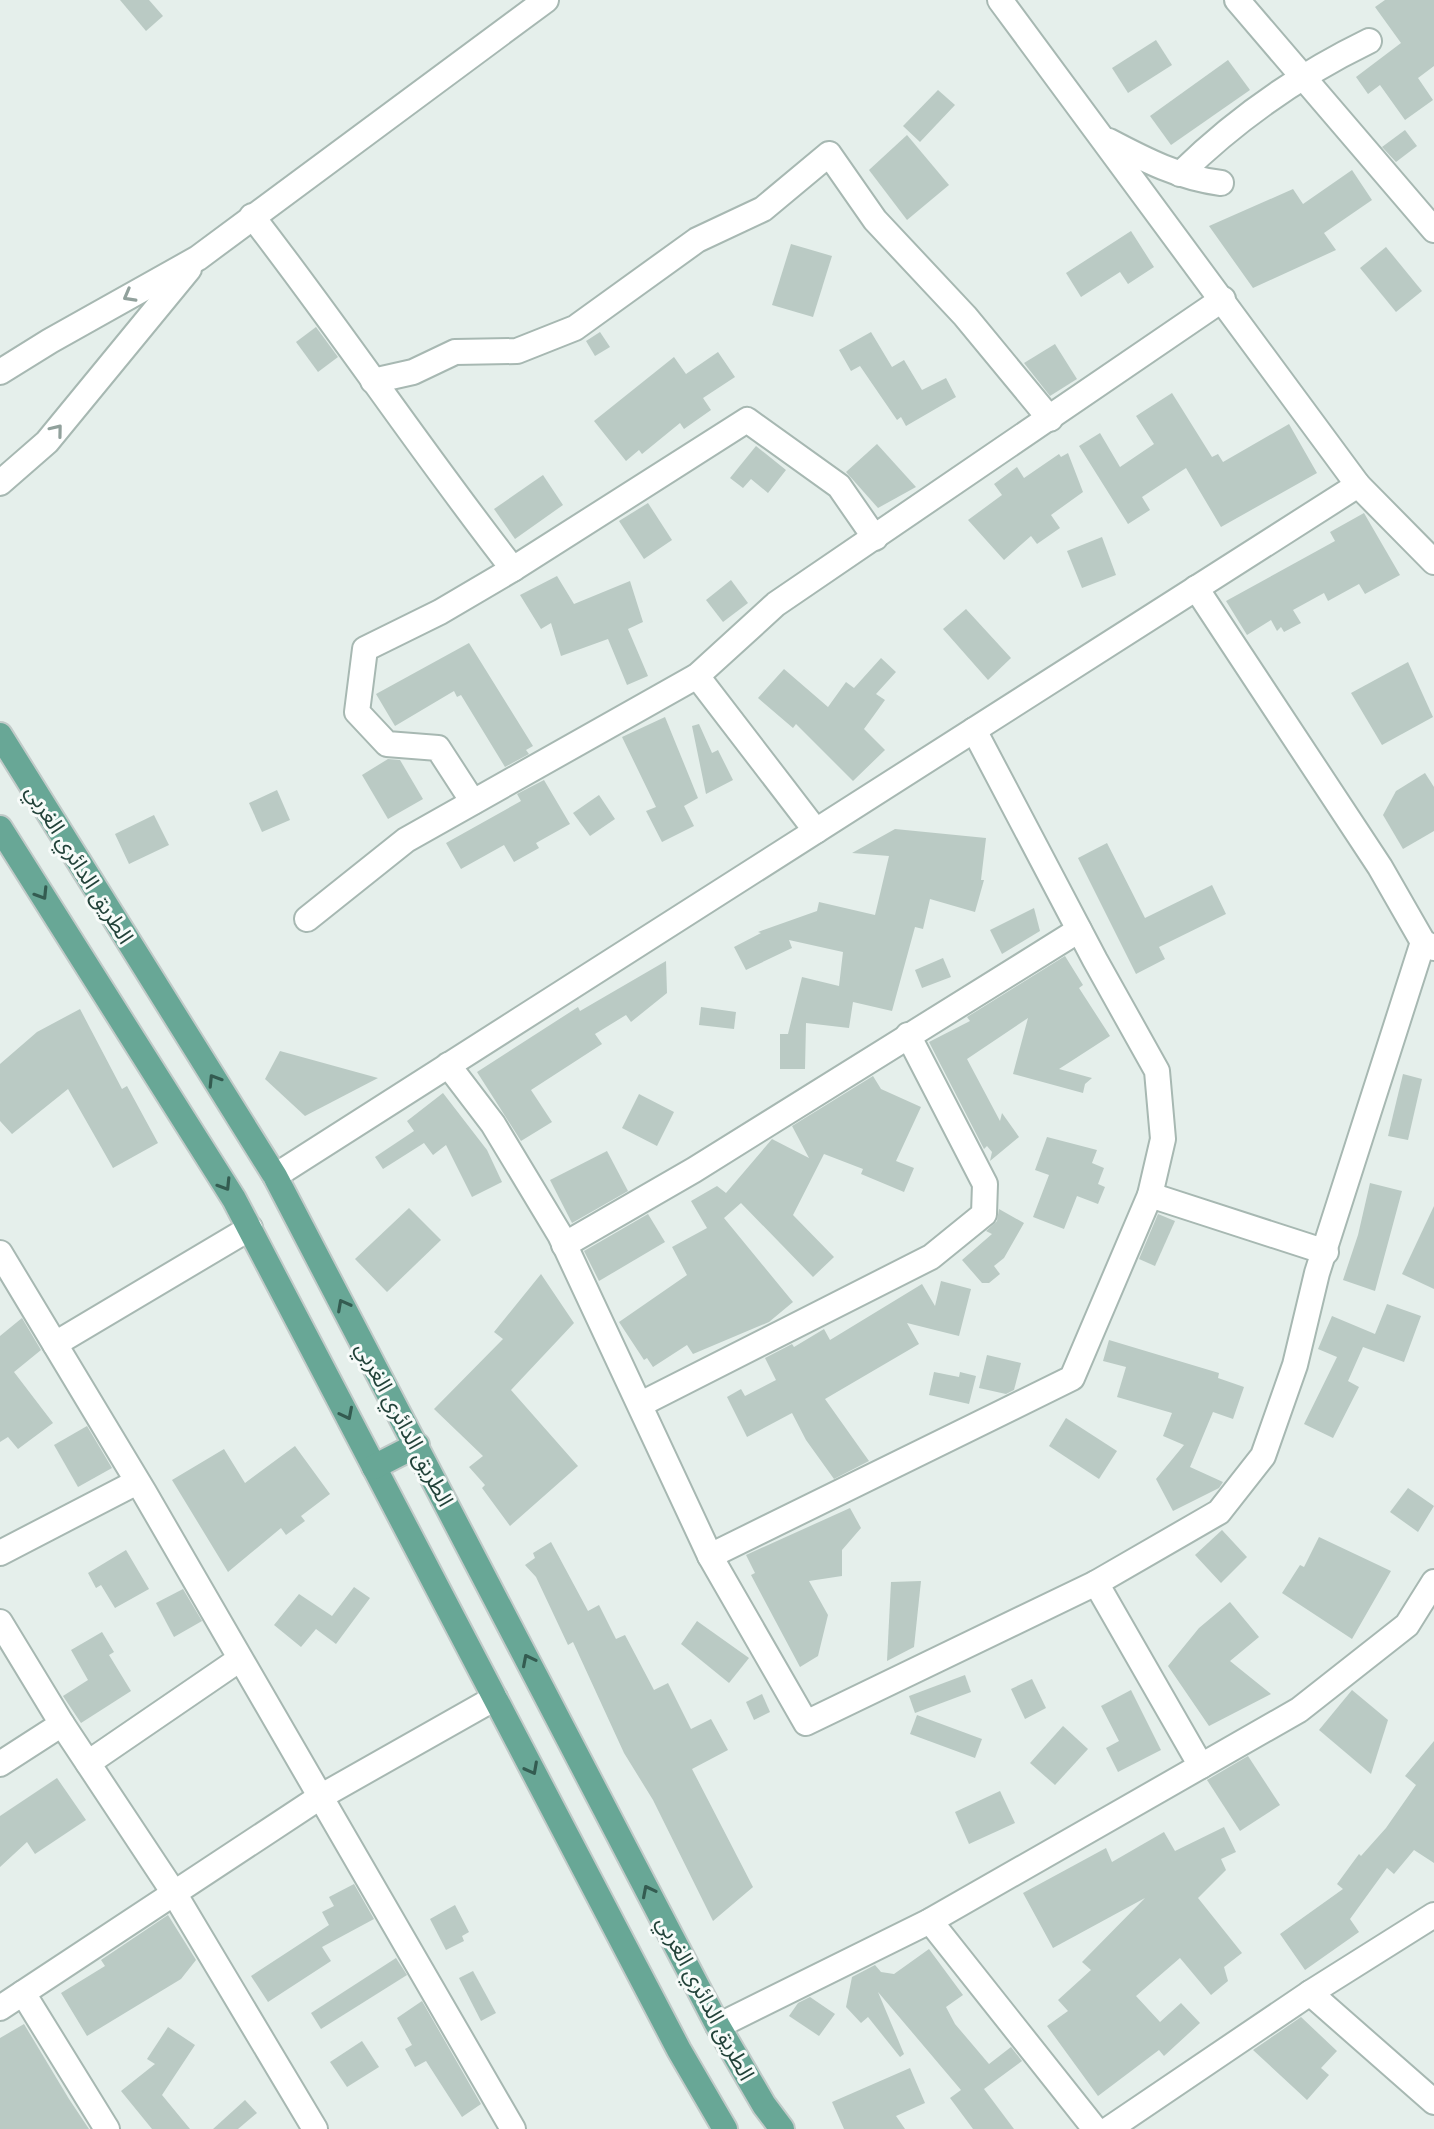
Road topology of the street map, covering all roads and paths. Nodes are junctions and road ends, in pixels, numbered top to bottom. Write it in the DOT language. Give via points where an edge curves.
graph roads {
  1 [pos="546,0"];
  2 [pos="1000,0"];
  3 [pos="1237,0"];
  4 [pos="1369,41"];
  5 [pos="1302,78"];
  6 [pos="1103,138"];
  7 [pos="1180,174"];
  8 [pos="1221,183"];
  9 [pos="252,216"];
  10 [pos="1434,230"];
  11 [pos="198,258"];
  12 [pos="1223,299"];
  13 [pos="0,372"];
  14 [pos="373,381"];
  15 [pos="1050,419"];
  16 [pos="0,483"];
  17 [pos="1358,485"];
  18 [pos="875,538"];
  19 [pos="1434,562"];
  20 [pos="513,569"];
  21 [pos="1196,588"];
  22 [pos="697,676"];
  23 [pos="974,730"];
  24 [pos="0,735"];
  25 [pos="473,802"];
  26 [pos="0,828"];
  27 [pos="816,831"];
  28 [pos="307,919"];
  29 [pos="1079,930"];
  30 [pos="1428,945"];
  31 [pos="908,1035"];
  32 [pos="448,1065"];
  33 [pos="275,1176"];
  34 [pos="1150,1195"];
  35 [pos="250,1228"];
  36 [pos="564,1245"];
  37 [pos="1326,1252"];
  38 [pos="0,1253"];
  39 [pos="55,1344"];
  40 [pos="641,1404"];
  41 [pos="417,1445"];
  42 [pos="374,1467"];
  43 [pos="137,1482"];
  44 [pos="0,1553"];
  45 [pos="710,1556"];
  46 [pos="1434,1582"];
  47 [pos="1096,1583"];
  48 [pos="0,1622"];
  49 [pos="240,1659"];
  50 [pos="495,1698"];
  51 [pos="62,1724"];
  52 [pos="88,1763"];
  53 [pos="0,1764"];
  54 [pos="1201,1766"];
  55 [pos="320,1797"];
  56 [pos="174,1893"];
  57 [pos="1434,1915"];
  58 [pos="930,1921"];
  59 [pos="23,1993"];
  60 [pos="1310,1993"];
  61 [pos="0,2008"];
  62 [pos="718,2026"];
  63 [pos="1434,2102"];
  64 [pos="107,2129"];
  65 [pos="315,2129"];
  66 [pos="513,2129"];
  67 [pos="725,2129"];
  68 [pos="782,2129"];
  69 [pos="1095,2129"];
  70 [pos="1109,2129"];
  1 -- 9 [label="street"];
  2 -- 6 [label="street"];
  3 -- 5 [label="street"];
  4 -- 5 [label="street"];
  5 -- 7 [label="street" via="1210,144"];
  5 -- 10 [label="street"];
  6 -- 7 [label="street"];
  6 -- 12 [label="street"];
  7 -- 8 [label="street"];
  9 -- 11 [label="street"];
  9 -- 14 [label="street"];
  11 -- 13 [label="street, one-way"];
  16 -- 11 [label="street, one-way" via="47,442"];
  12 -- 15 [label="street"];
  12 -- 17 [label="street"];
  14 -- 15 [label="street" via="413,372 455,352 517,351 575,328 697,240 763,209 829,154 875,220 965,316"];
  14 -- 20 [label="street"];
  15 -- 18 [label="street"];
  17 -- 19 [label="street"];
  17 -- 21 [label="street"];
  18 -- 20 [label="street" via="839,486 747,420"];
  18 -- 22 [label="street" via="776,604"];
  20 -- 25 [label="street" via="365,649 357,712 387,744 438,748"];
  21 -- 23 [label="street"];
  21 -- 30 [label="street"];
  22 -- 25 [label="street"];
  22 -- 27 [label="street"];
  23 -- 27 [label="street"];
  23 -- 29 [label="street"];
  33 -- 24 [label="main road, الطريق الدائري الغربي, one-way"];
  25 -- 28 [label="street" via="406,840"];
  26 -- 35 [label="main road, الطريق الدائري الغربي, one-way"];
  27 -- 32 [label="street"];
  29 -- 31 [label="street"];
  29 -- 34 [label="street" via="1157,1071 1163,1139"];
  30 -- 37 [label="street"];
  31 -- 36 [label="street"];
  31 -- 40 [label="street" via="985,1184 984,1214 931,1257"];
  32 -- 33 [label="street"];
  32 -- 36 [label="street" via="493,1124"];
  41 -- 33 [label="main road, الطريق الدائري الغربي, one-way"];
  34 -- 37 [label="street"];
  34 -- 45 [label="street" via="1072,1378"];
  35 -- 39 [label="street"];
  35 -- 42 [label="main road, الطريق الدائري الغربي, one-way"];
  36 -- 40 [label="street"];
  37 -- 47 [label="street" via="1263,1456 1219,1512"];
  38 -- 39 [label="street"];
  39 -- 43 [label="street"];
  40 -- 45 [label="street"];
  41 -- 42 [label="main road"];
  62 -- 41 [label="main road, الطريق الدائري الغربي, one-way"];
  42 -- 50 [label="main road, الطريق الدائري الغربي"];
  43 -- 44 [label="street"];
  43 -- 49 [label="street"];
  45 -- 47 [label="street" via="806,1723"];
  46 -- 54 [label="street" via="1407,1625 1299,1710"];
  47 -- 54 [label="street"];
  48 -- 51 [label="street"];
  49 -- 52 [label="street"];
  49 -- 55 [label="street"];
  50 -- 55 [label="street"];
  50 -- 67 [label="main road, الطريق الدائري الغربي, one-way"];
  51 -- 52 [label="street"];
  51 -- 53 [label="street"];
  52 -- 56 [label="street"];
  54 -- 58 [label="street"];
  55 -- 56 [label="street"];
  55 -- 66 [label="street"];
  56 -- 59 [label="street"];
  56 -- 65 [label="street"];
  57 -- 60 [label="street"];
  58 -- 62 [label="street"];
  58 -- 69 [label="street"];
  59 -- 61 [label="street"];
  59 -- 64 [label="street"];
  60 -- 63 [label="street"];
  60 -- 70 [label="street"];
  62 -- 68 [label="main road, الطريق الدائري الغربي"];
}
